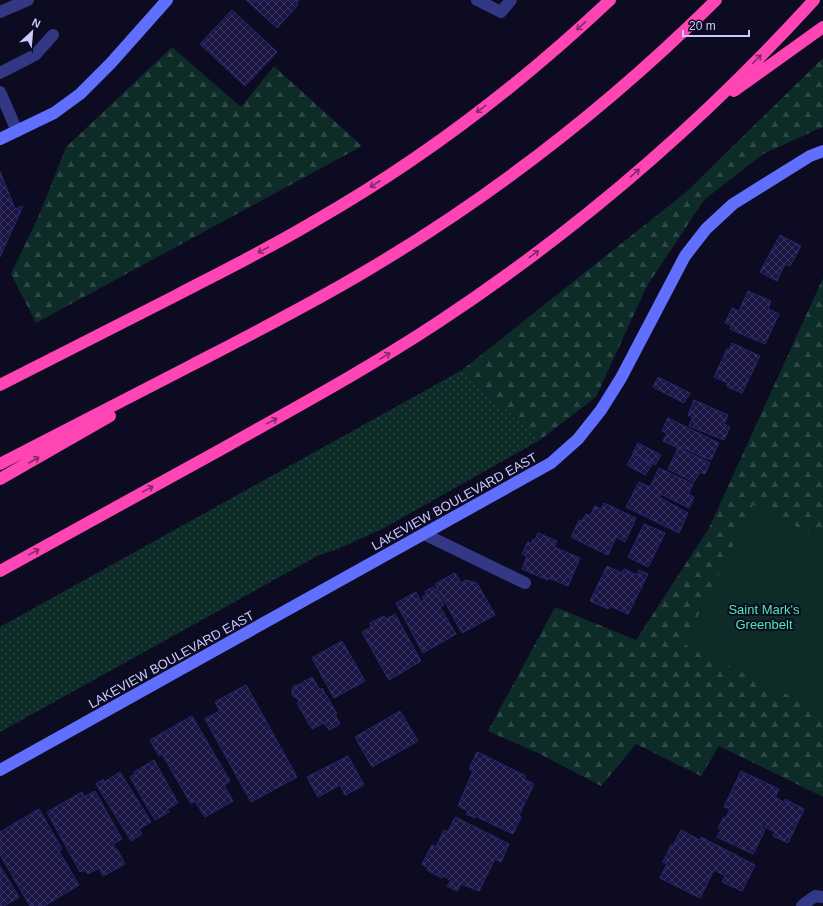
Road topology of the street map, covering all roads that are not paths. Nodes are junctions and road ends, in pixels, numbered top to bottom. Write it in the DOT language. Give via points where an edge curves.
graph roads {
  1 [pos="28,0"];
  2 [pos="167,0"];
  3 [pos="477,0"];
  4 [pos="511,0"];
  5 [pos="610,0"];
  6 [pos="716,0"];
  7 [pos="814,0"];
  8 [pos="0,12"];
  9 [pos="823,27"];
  10 [pos="53,35"];
  11 [pos="0,73"];
  12 [pos="0,92"];
  13 [pos="699,116"];
  14 [pos="17,131"];
  15 [pos="0,138"];
  16 [pos="823,151"];
  17 [pos="253,334"];
  18 [pos="0,385"];
  19 [pos="0,464"];
  20 [pos="0,479"];
  21 [pos="424,534"];
  22 [pos="0,571"];
  23 [pos="525,583"];
  24 [pos="0,770"];
  25 [pos="819,897"];
  26 [pos="802,906"];
  1 -- 8 [label="street"];
  2 -- 14 [label="street" via="80,94 54,113"];
  3 -- 4 [label="street" via="501,12"];
  5 -- 18 [label="highway, one-way" via="558,47 488,104 410,161 359,194 268,248"];
  6 -- 17 [label="highway" via="597,108 476,200 367,271"];
  13 -- 7 [label="highway, one-way"];
  9 -- 13 [label="highway"];
  10 -- 11 [label="street" via="35,55"];
  12 -- 14 [label="street"];
  22 -- 13 [label="highway, one-way" via="346,379 437,322 503,278 562,234"];
  14 -- 15 [label="street"];
  16 -- 21 [label="street, LAKEVIEW BOULEVARD EAST" via="810,156 733,204 706,229 685,256 622,378 578,439 551,463"];
  17 -- 19 [label="highway"];
  20 -- 17 [label="highway, one-way"];
  21 -- 23 [label="street"];
  21 -- 24 [label="street, LAKEVIEW BOULEVARD EAST"];
  25 -- 26 [label="street"];
}
